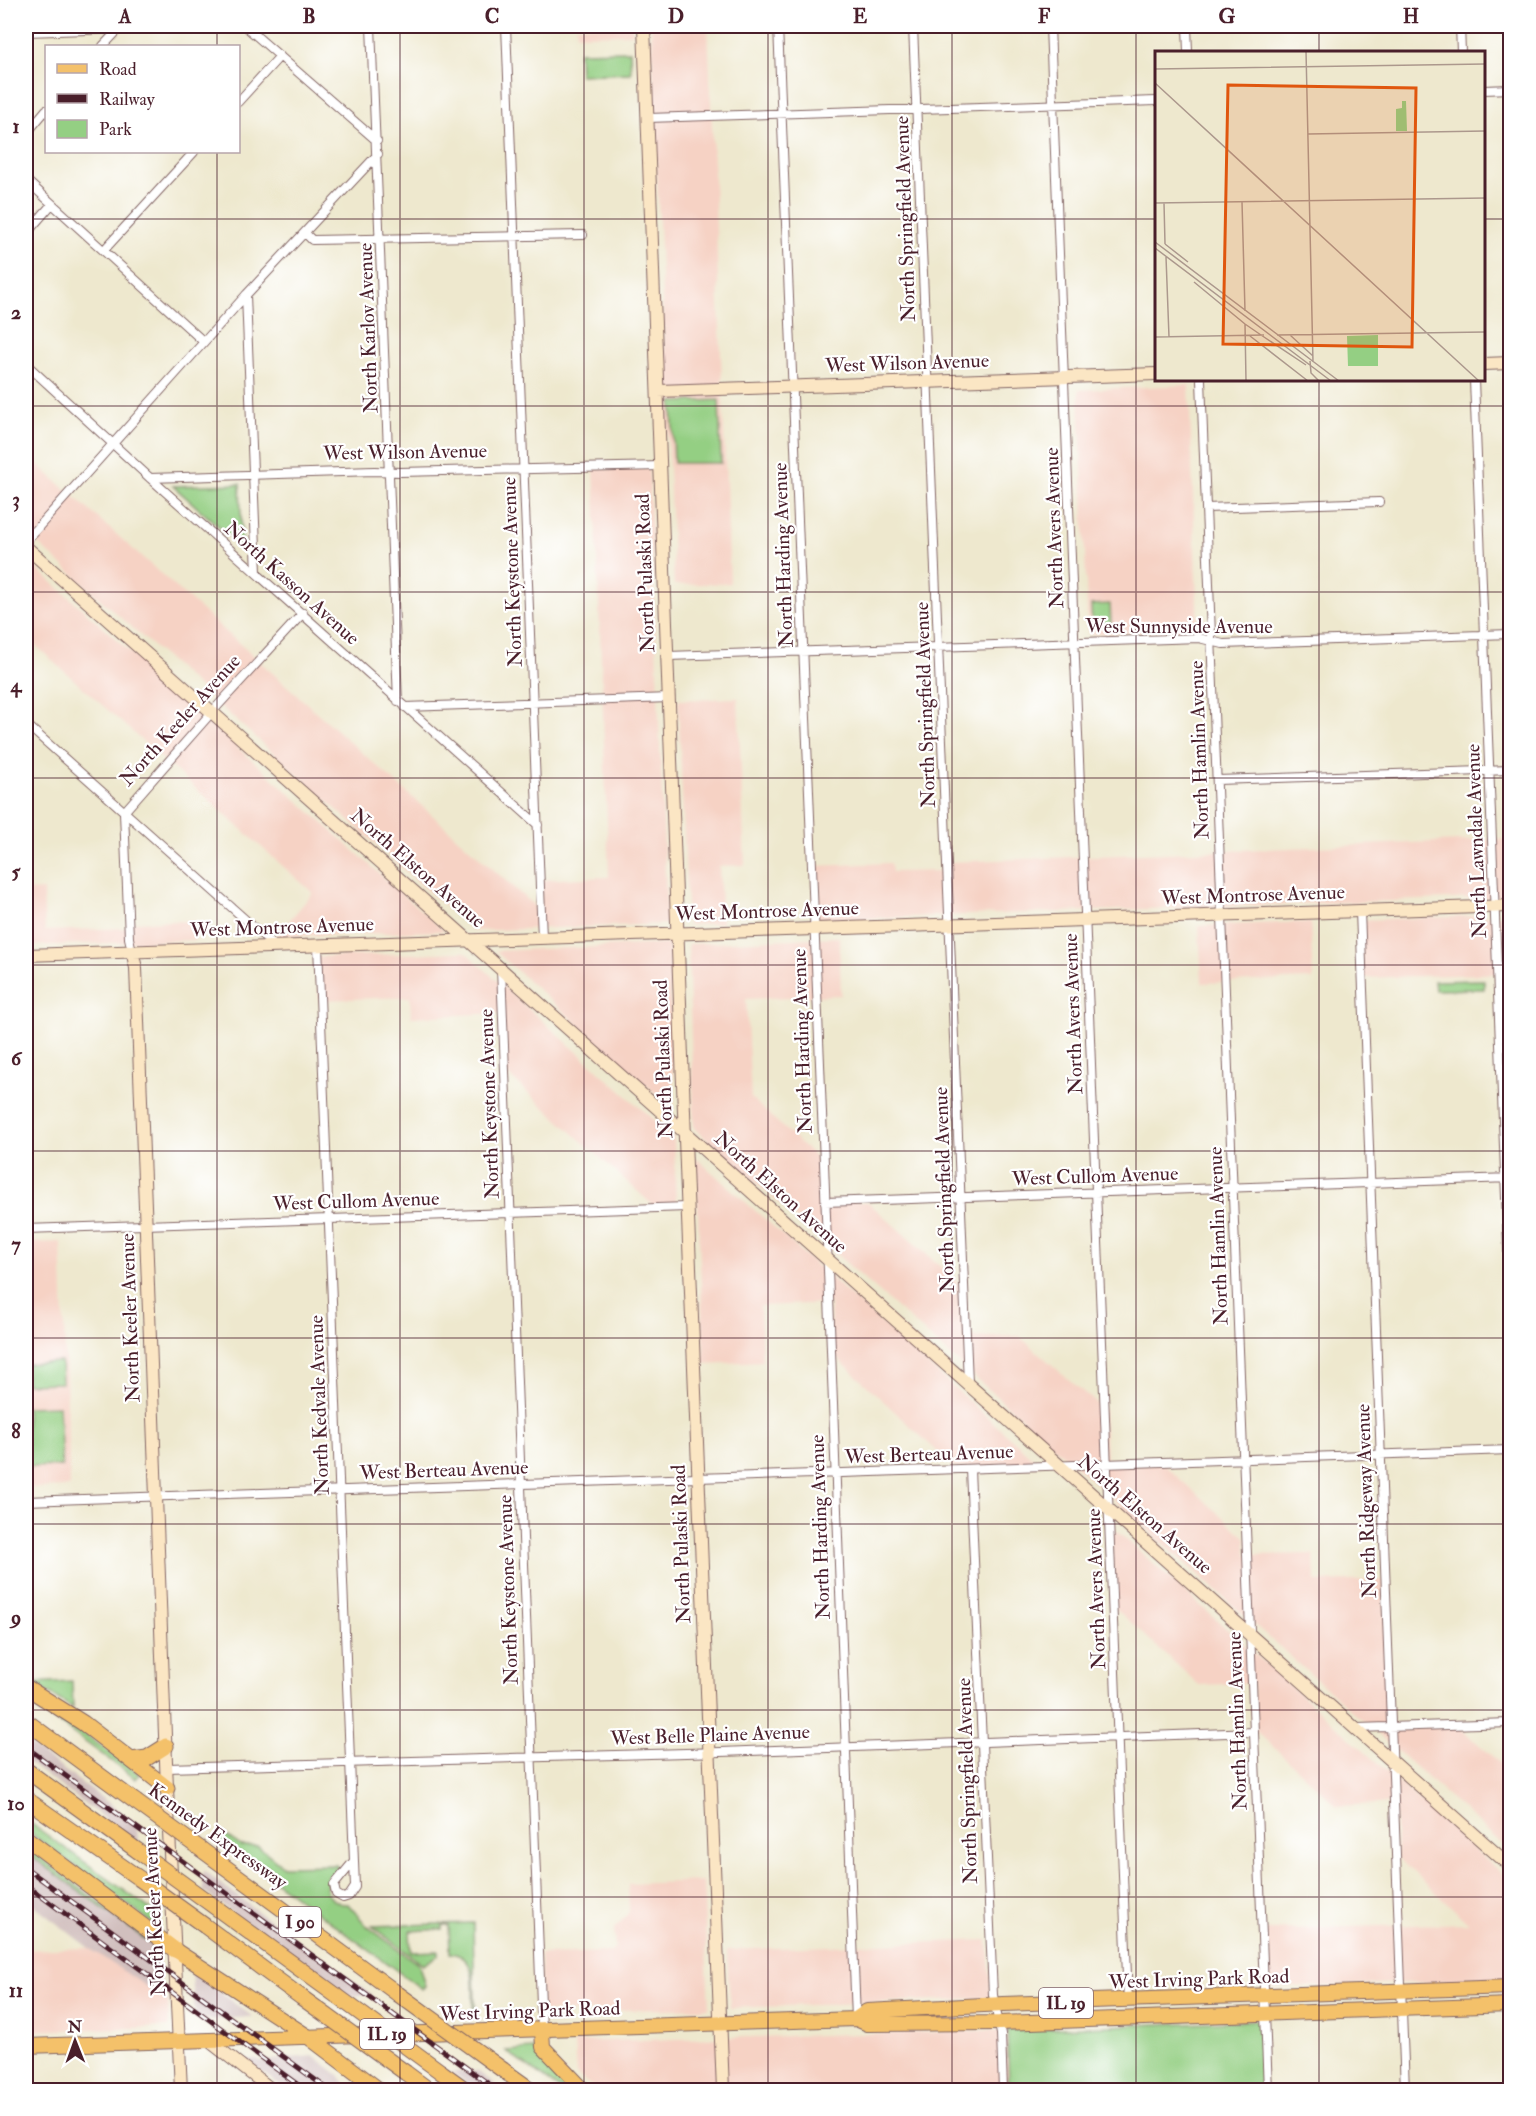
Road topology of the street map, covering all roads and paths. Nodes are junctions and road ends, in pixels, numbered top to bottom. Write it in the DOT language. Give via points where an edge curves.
graph roads {
  1 [pos="211,26"];
  2 [pos="245,26"];
  3 [pos="371,26"];
  4 [pos="506,26"];
  5 [pos="644,26"];
  6 [pos="778,26"];
  7 [pos="913,26"];
  8 [pos="1050,26"];
  9 [pos="1187,26"];
  10 [pos="1460,26"];
  11 [pos="92,28"];
  12 [pos="119,29"];
  13 [pos="26,32"];
  14 [pos="104,45"];
  15 [pos="1188,51"];
  16 [pos="1461,51"];
  17 [pos="280,56"];
  18 [pos="1510,89"];
  19 [pos="1485,90"];
  20 [pos="240,100"];
  21 [pos="1155,101"];
  22 [pos="1053,104"];
  23 [pos="916,109"];
  24 [pos="45,111"];
  25 [pos="781,114"];
  26 [pos="648,118"];
  27 [pos="26,134"];
  28 [pos="377,141"];
  29 [pos="193,153"];
  30 [pos="378,154"];
  31 [pos="26,180"];
  32 [pos="52,204"];
  33 [pos="305,233"];
  34 [pos="26,234"];
  35 [pos="583,235"];
  36 [pos="515,236"];
  37 [pos="381,239"];
  38 [pos="104,250"];
  39 [pos="246,295"];
  40 [pos="204,342"];
  41 [pos="1510,363"];
  42 [pos="26,364"];
  43 [pos="1485,364"];
  44 [pos="1155,374"];
  45 [pos="1064,377"];
  46 [pos="1201,381"];
  47 [pos="1474,381"];
  48 [pos="928,382"];
  49 [pos="792,386"];
  50 [pos="658,391"];
  51 [pos="113,443"];
  52 [pos="661,466"];
  53 [pos="524,469"];
  54 [pos="390,472"];
  55 [pos="253,475"];
  56 [pos="150,478"];
  57 [pos="1378,502"];
  58 [pos="1206,508"];
  59 [pos="26,541"];
  60 [pos="26,547"];
  61 [pos="257,573"];
  62 [pos="303,613"];
  63 [pos="1510,634"];
  64 [pos="1484,635"];
  65 [pos="1211,641"];
  66 [pos="1075,642"];
  67 [pos="939,647"];
  68 [pos="803,651"];
  69 [pos="668,656"];
  70 [pos="670,698"];
  71 [pos="398,701"];
  72 [pos="534,702"];
  73 [pos="405,707"];
  74 [pos="212,712"];
  75 [pos="26,723"];
  76 [pos="1510,770"];
  77 [pos="1490,771"];
  78 [pos="1217,780"];
  79 [pos="124,812"];
  80 [pos="538,825"];
  81 [pos="1495,906"];
  82 [pos="1510,906"];
  83 [pos="1360,911"];
  84 [pos="1222,916"];
  85 [pos="1086,920"];
  86 [pos="950,925"];
  87 [pos="814,929"];
  88 [pos="678,934"];
  89 [pos="542,938"];
  90 [pos="470,940"];
  91 [pos="318,945"];
  92 [pos="276,947"];
  93 [pos="132,951"];
  94 [pos="26,955"];
  95 [pos="501,968"];
  96 [pos="685,1133"];
  97 [pos="1508,1178"];
  98 [pos="1371,1183"];
  99 [pos="1233,1187"];
  100 [pos="1096,1192"];
  101 [pos="960,1197"];
  102 [pos="825,1202"];
  103 [pos="687,1207"];
  104 [pos="510,1213"];
  105 [pos="328,1219"];
  106 [pos="146,1225"];
  107 [pos="26,1229"];
  108 [pos="827,1259"];
  109 [pos="1510,1300"];
  110 [pos="968,1383"];
  111 [pos="1510,1450"];
  112 [pos="1381,1455"];
  113 [pos="1243,1460"];
  114 [pos="1107,1464"];
  115 [pos="1060,1466"];
  116 [pos="970,1469"];
  117 [pos="835,1473"];
  118 [pos="698,1478"];
  119 [pos="520,1484"];
  120 [pos="339,1491"];
  121 [pos="156,1497"];
  122 [pos="26,1501"];
  123 [pos="1110,1509"];
  124 [pos="1250,1633"];
  125 [pos="26,1687"];
  126 [pos="26,1722"];
  127 [pos="1510,1723"];
  128 [pos="1391,1727"];
  129 [pos="1357,1728"];
  130 [pos="1254,1732"];
  131 [pos="1118,1737"];
  132 [pos="982,1743"];
  133 [pos="166,1746"];
  134 [pos="846,1747"];
  135 [pos="709,1752"];
  136 [pos="531,1757"];
  137 [pos="130,1760"];
  138 [pos="1392,1761"];
  139 [pos="349,1763"];
  140 [pos="167,1768"];
  141 [pos="26,1770"];
  142 [pos="167,1788"];
  143 [pos="26,1799"];
  144 [pos="26,1838"];
  145 [pos="353,1862"];
  146 [pos="1510,1866"];
  147 [pos="175,1950"];
  148 [pos="1510,1987"];
  149 [pos="1401,1992"];
  150 [pos="1264,1996"];
  151 [pos="1128,2001"];
  152 [pos="996,2005"];
  153 [pos="1510,2005"];
  154 [pos="1402,2009"];
  155 [pos="1265,2014"];
  156 [pos="856,2019"];
  157 [pos="1128,2019"];
  158 [pos="999,2023"];
  159 [pos="720,2025"];
  160 [pos="542,2031"];
  161 [pos="309,2037"];
  162 [pos="208,2040"];
  163 [pos="179,2041"];
  164 [pos="26,2046"];
  165 [pos="181,2091"];
  166 [pos="272,2091"];
  167 [pos="379,2091"];
  168 [pos="429,2091"];
  169 [pos="466,2091"];
  170 [pos="531,2091"];
  171 [pos="584,2091"];
  172 [pos="723,2091"];
  173 [pos="1003,2091"];
  174 [pos="1268,2091"];
  175 [pos="1405,2091"];
  1 -- 12 [label="street"];
  2 -- 17 [label="street"];
  3 -- 28 [label="street, North Karlov Avenue"];
  4 -- 36 [label="street, North Keystone Avenue"];
  5 -- 26 [label="main road, North Pulaski Road"];
  6 -- 25 [label="street, North Harding Avenue"];
  7 -- 23 [label="street, North Springfield Avenue"];
  8 -- 22 [label="street, North Avers Avenue"];
  9 -- 15 [label="street"];
  10 -- 16 [label="street"];
  11 -- 12 [label="street"];
  11 -- 13 [label="street"];
  12 -- 14 [label="street"];
  17 -- 20 [label="street"];
  17 -- 28 [label="street"];
  18 -- 19 [label="street"];
  21 -- 22 [label="street"];
  22 -- 23 [label="street"];
  22 -- 45 [label="street, North Avers Avenue"];
  23 -- 25 [label="street"];
  23 -- 48 [label="street, North Springfield Avenue"];
  24 -- 27 [label="street"];
  25 -- 26 [label="street"];
  25 -- 49 [label="street, North Harding Avenue"];
  26 -- 50 [label="main road, North Pulaski Road"];
  28 -- 30 [label="street, North Karlov Avenue"];
  29 -- 38 [label="street"];
  30 -- 33 [label="street"];
  30 -- 37 [label="street, North Karlov Avenue"];
  31 -- 32 [label="street"];
  32 -- 34 [label="street"];
  32 -- 38 [label="street"];
  33 -- 37 [label="street" via="312,240"];
  33 -- 39 [label="street"];
  35 -- 36 [label="street"];
  36 -- 37 [label="street"];
  36 -- 53 [label="street, North Keystone Avenue"];
  37 -- 54 [label="street, North Karlov Avenue"];
  38 -- 40 [label="street"];
  39 -- 40 [label="street"];
  39 -- 55 [label="street"];
  40 -- 51 [label="street"];
  41 -- 43 [label="main road"];
  42 -- 51 [label="street, North Kasson Avenue"];
  44 -- 45 [label="main road, West Wilson Avenue"];
  45 -- 48 [label="main road, West Wilson Avenue"];
  45 -- 66 [label="street, North Avers Avenue"];
  46 -- 58 [label="street, North Hamlin Avenue"];
  47 -- 64 [label="street, North Lawndale Avenue"];
  48 -- 49 [label="main road, West Wilson Avenue"];
  48 -- 67 [label="street, North Springfield Avenue"];
  49 -- 50 [label="main road, West Wilson Avenue"];
  49 -- 68 [label="street, North Harding Avenue"];
  50 -- 52 [label="main road, North Pulaski Road"];
  51 -- 56 [label="street, North Kasson Avenue"];
  51 -- 59 [label="street"];
  52 -- 53 [label="street, West Wilson Avenue"];
  52 -- 69 [label="main road, North Pulaski Road"];
  53 -- 54 [label="street, West Wilson Avenue"];
  53 -- 72 [label="street, North Keystone Avenue"];
  54 -- 55 [label="street, West Wilson Avenue"];
  54 -- 71 [label="street, North Karlov Avenue"];
  55 -- 56 [label="street, West Wilson Avenue"];
  55 -- 61 [label="street"];
  56 -- 61 [label="street, North Kasson Avenue"];
  57 -- 58 [label="street"];
  58 -- 65 [label="street, North Hamlin Avenue"];
  60 -- 74 [label="main road, North Elston Avenue"];
  61 -- 62 [label="street, North Kasson Avenue"];
  62 -- 71 [label="street, North Kasson Avenue"];
  62 -- 74 [label="street, North Keeler Avenue"];
  63 -- 64 [label="street, West Sunnyside Avenue"];
  64 -- 65 [label="street, West Sunnyside Avenue" via="1223,644"];
  64 -- 77 [label="street, North Lawndale Avenue"];
  65 -- 66 [label="street, West Sunnyside Avenue" via="1199,638"];
  65 -- 78 [label="street, North Hamlin Avenue"];
  66 -- 67 [label="street, West Sunnyside Avenue"];
  66 -- 85 [label="street, North Avers Avenue"];
  67 -- 68 [label="street, West Sunnyside Avenue"];
  67 -- 86 [label="street, North Springfield Avenue"];
  68 -- 69 [label="street, West Sunnyside Avenue"];
  68 -- 87 [label="street, North Harding Avenue"];
  69 -- 70 [label="main road, North Pulaski Road"];
  70 -- 72 [label="street"];
  70 -- 88 [label="main road, North Pulaski Road"];
  71 -- 73 [label="street, North Kasson Avenue"];
  72 -- 73 [label="street"];
  72 -- 80 [label="street, North Keystone Avenue"];
  73 -- 80 [label="street, North Kasson Avenue"];
  74 -- 79 [label="street, North Keeler Avenue"];
  74 -- 90 [label="main road, North Elston Avenue"];
  75 -- 79 [label="street"];
  76 -- 77 [label="street"];
  77 -- 78 [label="street"];
  77 -- 81 [label="street, North Lawndale Avenue"];
  78 -- 84 [label="street, North Hamlin Avenue"];
  79 -- 92 [label="street"];
  79 -- 93 [label="street, North Keeler Avenue"];
  80 -- 89 [label="street, North Keystone Avenue"];
  81 -- 82 [label="main road, West Montrose Avenue"];
  81 -- 83 [label="main road, West Montrose Avenue"];
  81 -- 97 [label="street, North Lawndale Avenue"];
  83 -- 84 [label="main road, West Montrose Avenue"];
  83 -- 98 [label="street, North Ridgeway Avenue"];
  84 -- 85 [label="main road, West Montrose Avenue"];
  84 -- 99 [label="street, North Hamlin Avenue"];
  85 -- 86 [label="main road, West Montrose Avenue"];
  85 -- 100 [label="street, North Avers Avenue"];
  86 -- 87 [label="main road, West Montrose Avenue"];
  86 -- 101 [label="street, North Springfield Avenue"];
  87 -- 88 [label="main road, West Montrose Avenue"];
  87 -- 102 [label="street, North Harding Avenue"];
  88 -- 89 [label="main road, West Montrose Avenue"];
  88 -- 96 [label="main road, North Pulaski Road"];
  89 -- 90 [label="main road, West Montrose Avenue"];
  90 -- 91 [label="main road, West Montrose Avenue"];
  90 -- 95 [label="main road, North Elston Avenue"];
  91 -- 92 [label="main road, West Montrose Avenue"];
  91 -- 105 [label="street, North Kedvale Avenue"];
  92 -- 93 [label="main road, West Montrose Avenue"];
  93 -- 94 [label="main road, West Montrose Avenue"];
  93 -- 106 [label="main road, North Keeler Avenue" via="136,968"];
  95 -- 96 [label="main road, North Elston Avenue"];
  95 -- 104 [label="street, North Keystone Avenue"];
  96 -- 103 [label="main road, North Pulaski Road"];
  96 -- 108 [label="main road, North Elston Avenue"];
  97 -- 98 [label="street, West Cullom Avenue"];
  97 -- 109 [label="street, North Lawndale Avenue"];
  98 -- 99 [label="street, West Cullom Avenue"];
  98 -- 112 [label="street, North Ridgeway Avenue"];
  99 -- 100 [label="street, West Cullom Avenue"];
  99 -- 113 [label="street, North Hamlin Avenue"];
  100 -- 101 [label="street, West Cullom Avenue"];
  100 -- 114 [label="street, North Avers Avenue"];
  101 -- 102 [label="street, West Cullom Avenue"];
  101 -- 110 [label="street, North Springfield Avenue"];
  102 -- 108 [label="street, North Harding Avenue"];
  103 -- 104 [label="street, West Cullom Avenue"];
  103 -- 118 [label="main road, North Pulaski Road"];
  104 -- 105 [label="street, West Cullom Avenue"];
  104 -- 119 [label="street, North Keystone Avenue"];
  105 -- 106 [label="street, West Cullom Avenue"];
  105 -- 120 [label="street, North Kedvale Avenue"];
  106 -- 107 [label="street, West Cullom Avenue"];
  106 -- 121 [label="main road, North Keeler Avenue"];
  108 -- 110 [label="main road, North Elston Avenue"];
  108 -- 117 [label="street, North Harding Avenue"];
  110 -- 115 [label="main road, North Elston Avenue"];
  111 -- 112 [label="street, West Berteau Avenue"];
  112 -- 113 [label="street, West Berteau Avenue"];
  112 -- 128 [label="street, North Ridgeway Avenue"];
  113 -- 114 [label="street, West Berteau Avenue"];
  113 -- 124 [label="street, North Hamlin Avenue"];
  114 -- 115 [label="street, West Berteau Avenue"];
  114 -- 123 [label="street, North Avers Avenue"];
  115 -- 116 [label="street, West Berteau Avenue"];
  115 -- 123 [label="main road, North Elston Avenue"];
  116 -- 117 [label="street, West Berteau Avenue"];
  116 -- 132 [label="street, North Springfield Avenue"];
  117 -- 118 [label="street, West Berteau Avenue"];
  117 -- 134 [label="street, North Harding Avenue"];
  118 -- 119 [label="street, West Berteau Avenue"];
  118 -- 135 [label="main road, North Pulaski Road"];
  119 -- 120 [label="street, West Berteau Avenue"];
  119 -- 136 [label="street, North Keystone Avenue"];
  120 -- 121 [label="street, West Berteau Avenue"];
  120 -- 139 [label="street, North Kedvale Avenue"];
  121 -- 122 [label="street, West Berteau Avenue"];
  121 -- 133 [label="main road, North Keeler Avenue"];
  123 -- 124 [label="main road, North Elston Avenue"];
  123 -- 131 [label="street, North Avers Avenue"];
  124 -- 129 [label="main road, North Elston Avenue"];
  124 -- 130 [label="street, North Hamlin Avenue"];
  125 -- 137 [label="highway"];
  126 -- 170 [label="highway, Kennedy Expressway / I 90, bridge"];
  127 -- 128 [label="street"];
  128 -- 129 [label="street"];
  128 -- 138 [label="street, North Ridgeway Avenue"];
  129 -- 138 [label="main road, North Elston Avenue"];
  130 -- 131 [label="street, West Belle Plaine Avenue"];
  130 -- 150 [label="street, North Hamlin Avenue"];
  131 -- 132 [label="street, West Belle Plaine Avenue"];
  131 -- 151 [label="street, North Avers Avenue"];
  132 -- 134 [label="street, West Belle Plaine Avenue"];
  132 -- 152 [label="street, North Springfield Avenue"];
  133 -- 137 [label="highway" via="147,1758"];
  133 -- 140 [label="main road, North Keeler Avenue"];
  134 -- 135 [label="street, West Belle Plaine Avenue"];
  134 -- 156 [label="street, North Harding Avenue"];
  135 -- 136 [label="street, West Belle Plaine Avenue"];
  135 -- 159 [label="main road, North Pulaski Road"];
  136 -- 139 [label="street, West Belle Plaine Avenue"];
  136 -- 160 [label="street, North Keystone Avenue"];
  137 -- 142 [label="highway"];
  138 -- 146 [label="main road, North Elston Avenue"];
  138 -- 149 [label="street, North Ridgeway Avenue"];
  139 -- 140 [label="street, West Belle Plaine Avenue"];
  139 -- 145 [label="street, North Kedvale Avenue"];
  140 -- 142 [label="main road, North Keeler Avenue"];
  141 -- 169 [label="highway, I 90, bridge"];
  142 -- 147 [label="main road, North Keeler Avenue"];
  143 -- 168 [label="highway, bridge"];
  144 -- 147 [label="highway"];
  147 -- 161 [label="main road"];
  147 -- 163 [label="main road, North Keeler Avenue"];
  148 -- 149 [label="main road, West Irving Park Road / IL 19"];
  149 -- 150 [label="main road, West Irving Park Road / IL 19"];
  149 -- 154 [label="street, North Ridgeway Avenue"];
  150 -- 151 [label="main road, West Irving Park Road / IL 19"];
  150 -- 155 [label="street, North Hamlin Avenue"];
  151 -- 152 [label="main road, West Irving Park Road / IL 19"];
  151 -- 157 [label="main road"];
  152 -- 156 [label="main road, West Irving Park Road / IL 19" via="867,2011"];
  152 -- 158 [label="street, North Springfield Avenue"];
  153 -- 154 [label="main road, West Irving Park Road / IL 19"];
  154 -- 155 [label="main road, West Irving Park Road / IL 19"];
  154 -- 175 [label="street, North Ridgeway Avenue"];
  155 -- 157 [label="main road, West Irving Park Road / IL 19"];
  155 -- 174 [label="street, North Hamlin Avenue"];
  156 -- 158 [label="main road, West Irving Park Road / IL 19" via="868,2024"];
  156 -- 159 [label="main road, West Irving Park Road / IL 19"];
  157 -- 158 [label="main road, West Irving Park Road / IL 19"];
  158 -- 173 [label="street, North Springfield Avenue"];
  159 -- 160 [label="main road, West Irving Park Road / IL 19"];
  159 -- 172 [label="main road, North Pulaski Road"];
  160 -- 161 [label="main road, West Irving Park Road / IL 19"];
  160 -- 171 [label="main road" via="543,2047"];
  161 -- 162 [label="main road, West Irving Park Road / IL 19"];
  161 -- 167 [label="highway"];
  162 -- 163 [label="main road, West Irving Park Road / IL 19"];
  162 -- 166 [label="main road"];
  163 -- 164 [label="main road, West Irving Park Road / IL 19"];
  163 -- 165 [label="main road, North Keeler Avenue"];
}
